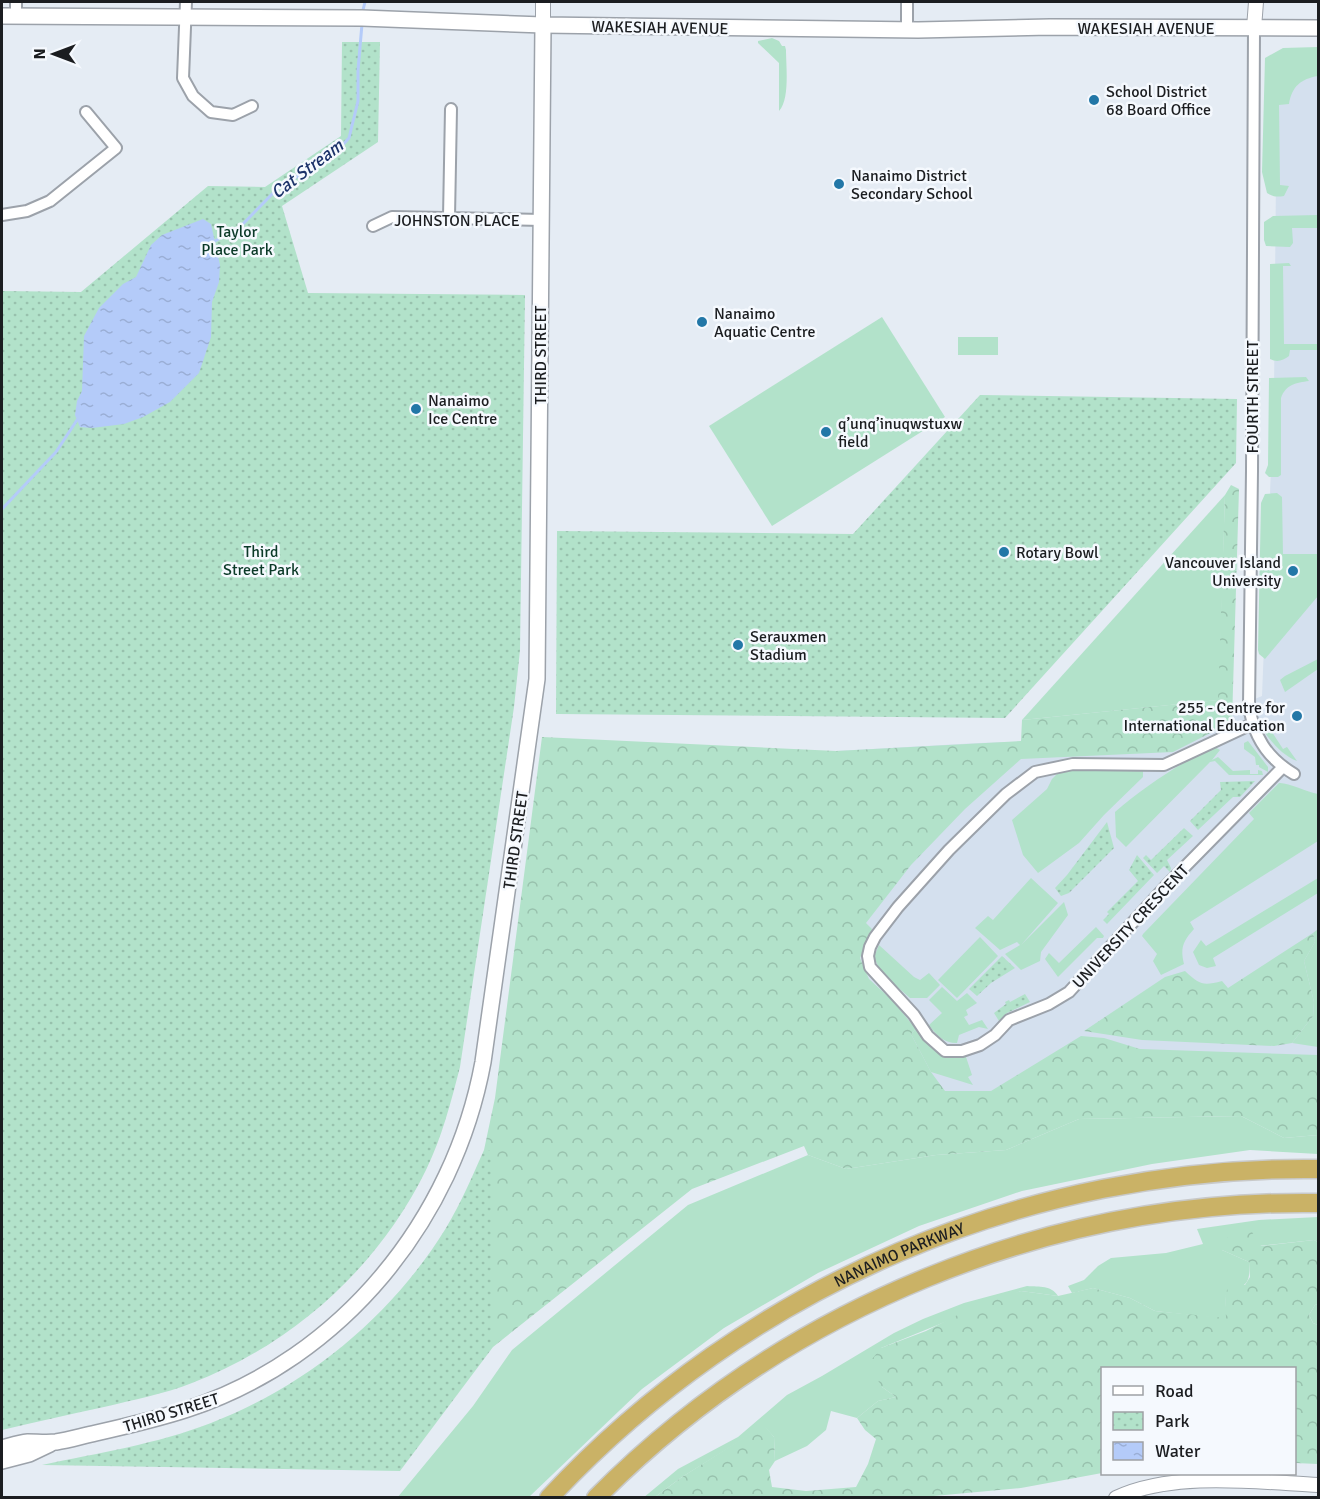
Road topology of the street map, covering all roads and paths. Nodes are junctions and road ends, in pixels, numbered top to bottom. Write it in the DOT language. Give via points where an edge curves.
graph roads {
  1 [pos="543,2"];
  2 [pos="907,2"];
  3 [pos="1256,2"];
  4 [pos="186,9"];
  5 [pos="11,11"];
  6 [pos="543,26"];
  7 [pos="1254,28"];
  8 [pos="1318,28"];
  9 [pos="907,30"];
  10 [pos="252,106"];
  11 [pos="450,109"];
  12 [pos="86,112"];
  13 [pos="2,215"];
  14 [pos="449,218"];
  15 [pos="542,220"];
  16 [pos="373,226"];
  17 [pos="1252,724"];
  18 [pos="1283,767"];
  19 [pos="1294,774"];
  20 [pos="1318,1169"];
  21 [pos="1318,1203"];
  22 [pos="55,1442"];
  23 [pos="2,1448"];
  24 [pos="2,1461"];
  25 [pos="1318,1485"];
  26 [pos="549,1497"];
  27 [pos="596,1497"];
  28 [pos="1116,1497"];
  1 -- 6 [label="street, THIRD STREET"];
  2 -- 9 [label="street"];
  3 -- 7 [label="street, FOURTH STREET"];
  4 -- 5 [label="main road, WAKESIAH AVENUE"];
  4 -- 6 [label="main road, WAKESIAH AVENUE"];
  4 -- 10 [label="street" via="183,78 193,96 211,112 233,115"];
  6 -- 9 [label="main road, WAKESIAH AVENUE"];
  6 -- 15 [label="main road, THIRD STREET"];
  7 -- 8 [label="main road, WAKESIAH AVENUE"];
  7 -- 9 [label="main road, WAKESIAH AVENUE"];
  7 -- 17 [label="street, FOURTH STREET" via="1248,659"];
  11 -- 14 [label="street"];
  12 -- 13 [label="street" via="116,148 50,201 27,211"];
  14 -- 15 [label="street, JOHNSTON PLACE"];
  14 -- 16 [label="street, JOHNSTON PLACE" via="392,217"];
  15 -- 22 [label="main road, THIRD STREET" via="537,679 483,1062 459,1150 436,1199 393,1264 342,1318 299,1353 252,1381 196,1406"];
  17 -- 18 [label="street, FOURTH STREET" via="1265,750"];
  17 -- 18 [label="street, UNIVERSITY CRESCENT" via="1164,765 1073,764 1035,772 1006,794 949,850 898,907 870,947 870,967 936,1045 945,1051 980,1046 1010,1020 1069,992"];
  18 -- 19 [label="street, FOURTH STREET"];
  20 -- 26 [label="highway, NANAIMO PARKWAY" via="1199,1174 1094,1190 992,1217 891,1254 778,1312 690,1371 607,1439"];
  21 -- 27 [label="highway, NANAIMO PARKWAY" via="1206,1208 1122,1220 1019,1245 938,1272 862,1306 768,1359 673,1428"];
  22 -- 23 [label="main road, THIRD STREET" via="26,1442"];
  22 -- 24 [label="main road, THIRD STREET"];
  25 -- 28 [label="street" via="1188,1482"];
}
